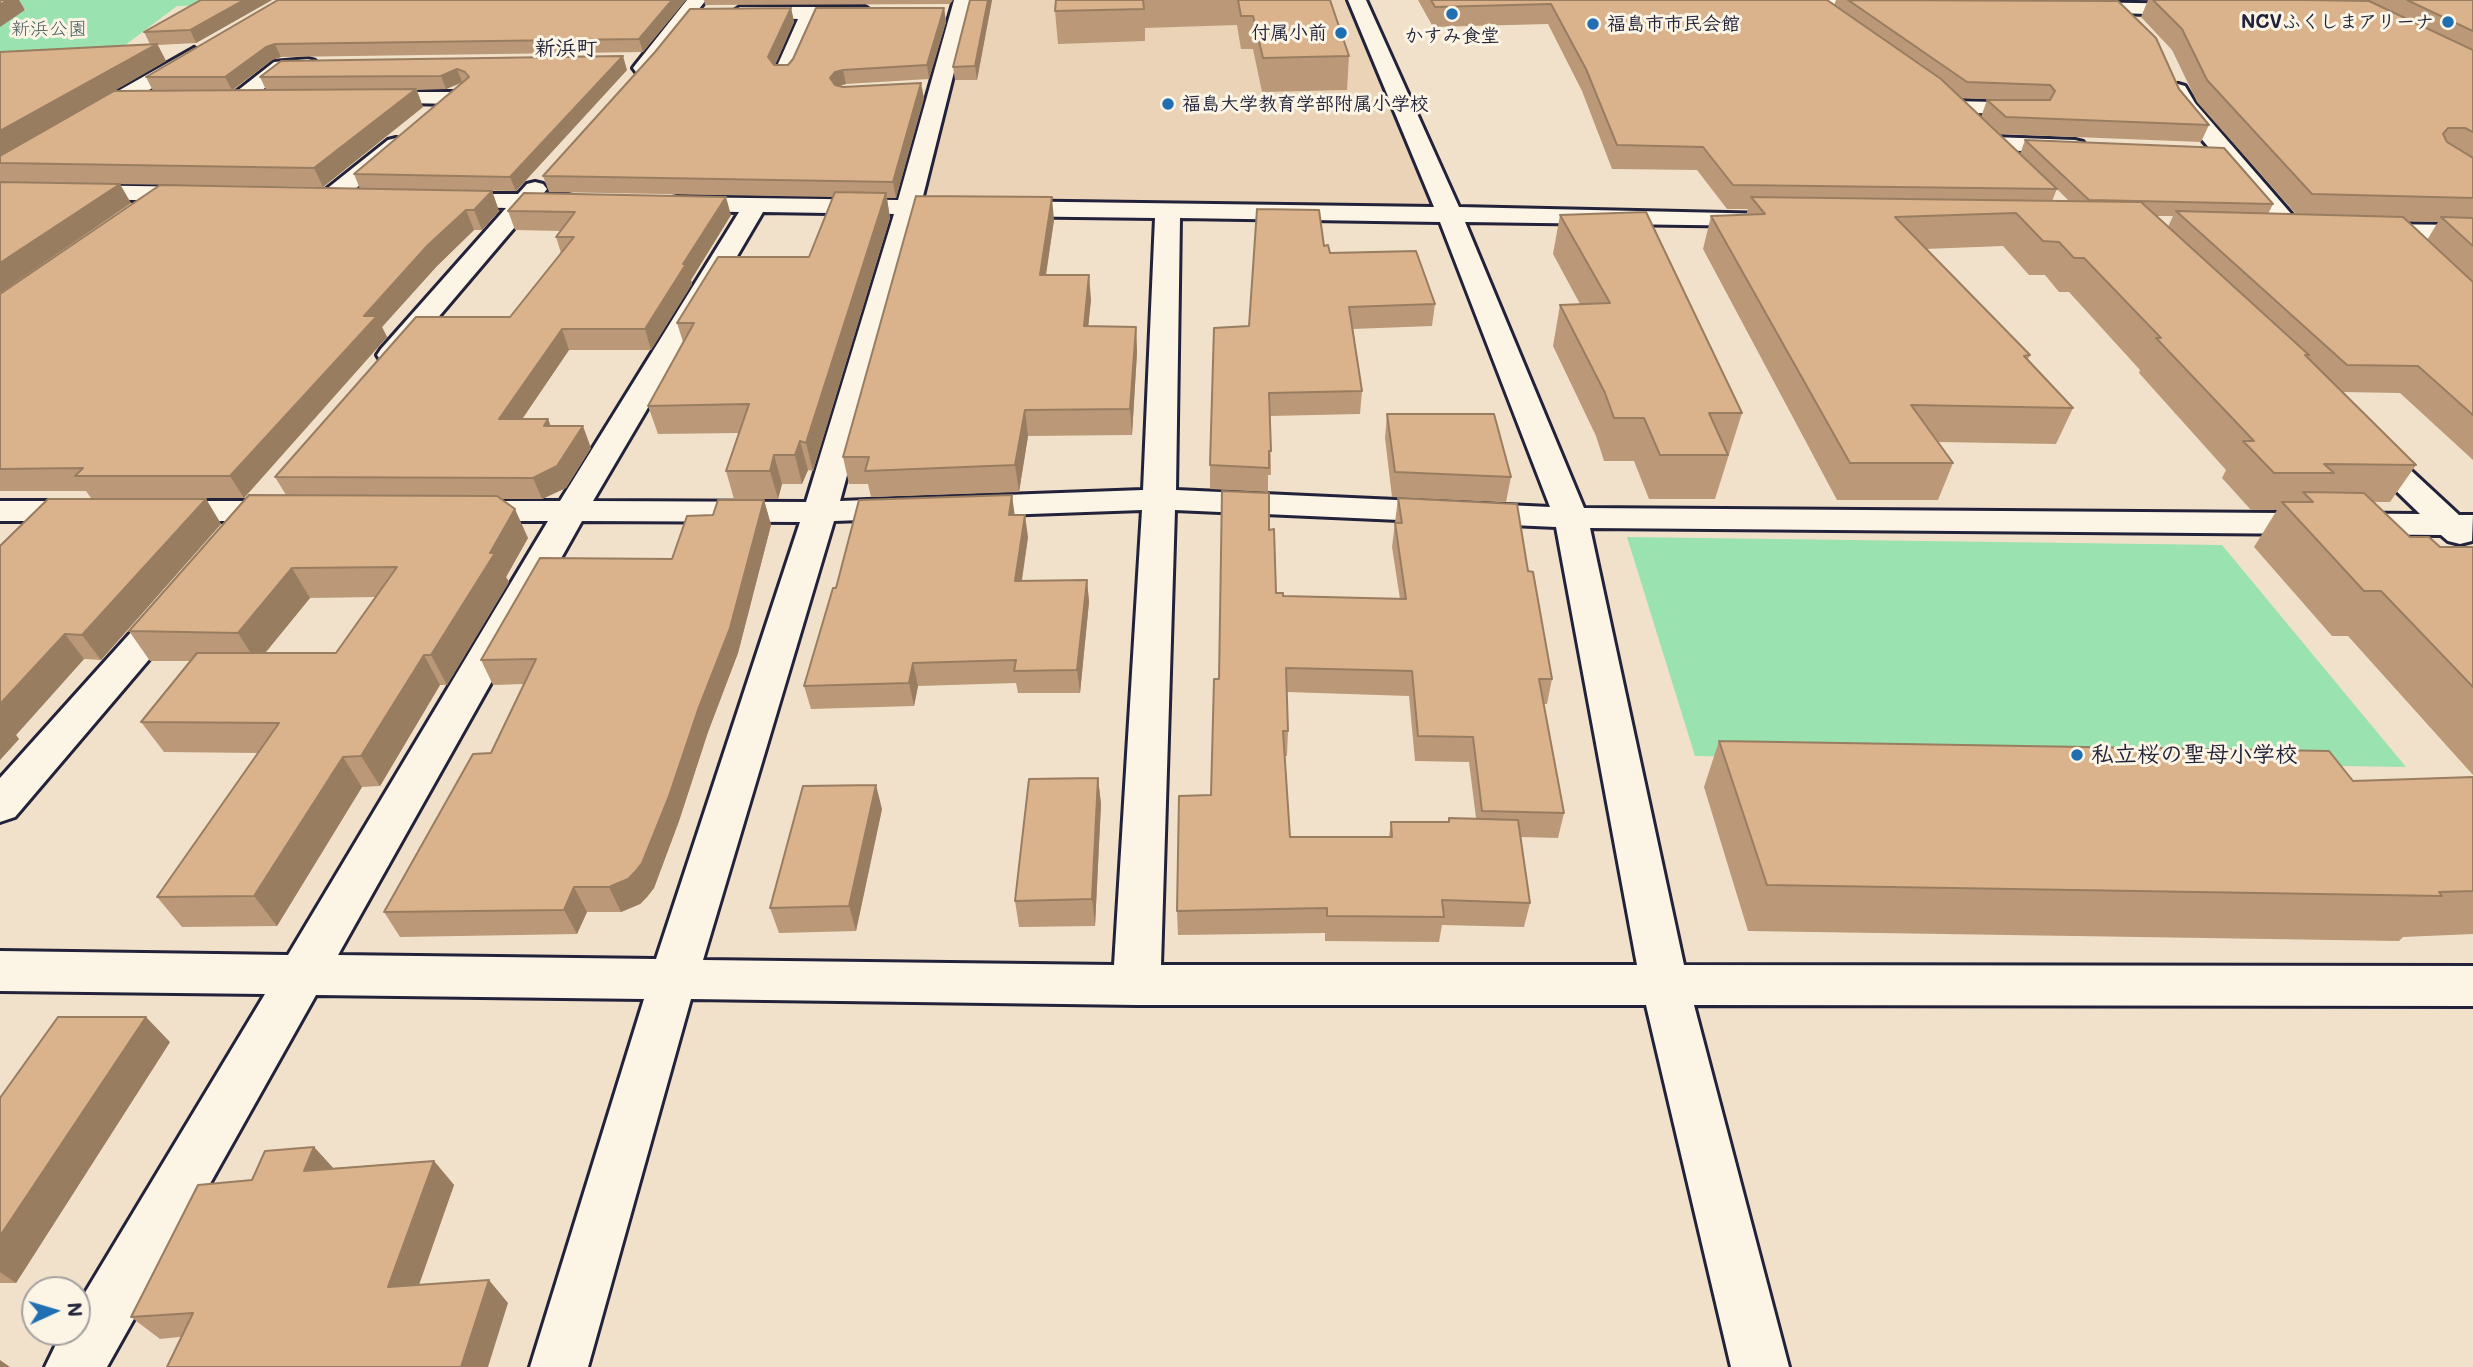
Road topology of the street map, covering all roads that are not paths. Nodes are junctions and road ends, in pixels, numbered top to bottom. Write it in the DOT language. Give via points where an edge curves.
graph roads {
  1 [pos="1357,0"];
  2 [pos="1807,0"];
  3 [pos="1829,0"];
  4 [pos="1912,2"];
  5 [pos="2114,4"];
  6 [pos="2050,6"];
  7 [pos="957,8"];
  8 [pos="706,10"];
  9 [pos="2214,10"];
  10 [pos="810,13"];
  11 [pos="878,13"];
  12 [pos="1841,24"];
  13 [pos="2139,27"];
  14 [pos="162,52"];
  15 [pos="333,65"];
  16 [pos="2168,69"];
  17 [pos="632,71"];
  18 [pos="784,73"];
  19 [pos="473,80"];
  20 [pos="940,88"];
  21 [pos="913,89"];
  22 [pos="345,98"];
  23 [pos="453,98"];
  24 [pos="211,99"];
  25 [pos="238,99"];
  26 [pos="278,99"];
  27 [pos="119,100"];
  28 [pos="159,100"];
  29 [pos="2035,108"];
  30 [pos="71,128"];
  31 [pos="1994,144"];
  32 [pos="2102,148"];
  33 [pos="2198,151"];
  34 [pos="2225,152"];
  35 [pos="2012,161"];
  36 [pos="551,171"];
  37 [pos="0,191"];
  38 [pos="166,194"];
  39 [pos="221,195"];
  40 [pos="304,196"];
  41 [pos="332,196"];
  42 [pos="373,197"];
  43 [pos="414,198"];
  44 [pos="524,201"];
  45 [pos="592,203"];
  46 [pos="660,204"];
  47 [pos="755,206"];
  48 [pos="908,208"];
  49 [pos="1168,211"];
  50 [pos="1450,215"];
  51 [pos="132,217"];
  52 [pos="1783,220"];
  53 [pos="2265,228"];
  54 [pos="2291,229"];
  55 [pos="2317,230"];
  56 [pos="2344,230"];
  57 [pos="2397,232"];
  58 [pos="2473,233"];
  59 [pos="2426,259"];
  60 [pos="373,377"];
  61 [pos="2351,431"];
  62 [pos="285,480"];
  63 [pos="1159,499"];
  64 [pos="0,511"];
  65 [pos="258,511"];
  66 [pos="312,511"];
  67 [pos="435,511"];
  68 [pos="570,511"];
  69 [pos="820,512"];
  70 [pos="1570,518"];
  71 [pos="2465,532"];
  72 [pos="231,541"];
  73 [pos="196,582"];
  74 [pos="0,806"];
  75 [pos="0,971"];
  76 [pos="302,974"];
  77 [pos="673,980"];
  78 [pos="1664,983"];
  79 [pos="1138,985"];
  80 [pos="2473,986"];
  81 [pos="74,1367"];
  82 [pos="559,1367"];
  83 [pos="1760,1367"];
  1 -- 50 [label="street"];
  2 -- 12 [label="street"];
  3 -- 4 [label="street"];
  5 -- 6 [label="street"];
  5 -- 9 [label="street"];
  5 -- 13 [label="street"];
  7 -- 20 [label="street"];
  8 -- 10 [label="street"];
  8 -- 17 [label="street"];
  10 -- 11 [label="street"];
  10 -- 18 [label="street"];
  14 -- 27 [label="street" via="208,48"];
  15 -- 25 [label="street" via="281,66"];
  16 -- 34 [label="street" via="2185,105"];
  19 -- 23 [label="street"];
  20 -- 21 [label="street"];
  20 -- 48 [label="street"];
  22 -- 23 [label="street"];
  23 -- 41 [label="street"];
  24 -- 25 [label="street"];
  25 -- 26 [label="street"];
  27 -- 28 [label="street"];
  27 -- 30 [label="street"];
  29 -- 31 [label="street" via="1948,101"];
  31 -- 32 [label="street"];
  31 -- 35 [label="street"];
  33 -- 34 [label="street"];
  34 -- 54 [label="street"];
  36 -- 44 [label="street"];
  37 -- 38 [label="street"];
  38 -- 39 [label="street"];
  38 -- 51 [label="street"];
  40 -- 41 [label="street"];
  41 -- 42 [label="street"];
  43 -- 44 [label="street"];
  44 -- 45 [label="street"];
  44 -- 60 [label="street"];
  46 -- 47 [label="street"];
  47 -- 48 [label="street"];
  47 -- 68 [label="street"];
  48 -- 49 [label="street"];
  48 -- 69 [label="street"];
  49 -- 50 [label="street"];
  49 -- 63 [label="street"];
  50 -- 52 [label="street"];
  50 -- 70 [label="street"];
  53 -- 54 [label="street"];
  54 -- 55 [label="street"];
  56 -- 57 [label="street"];
  57 -- 58 [label="street"];
  57 -- 59 [label="street"];
  61 -- 71 [label="street"];
  62 -- 65 [label="street"];
  63 -- 69 [label="street"];
  63 -- 70 [label="street"];
  63 -- 79 [label="street"];
  64 -- 65 [label="street"];
  65 -- 66 [label="street"];
  65 -- 72 [label="street"];
  67 -- 68 [label="street"];
  68 -- 69 [label="street"];
  68 -- 76 [label="street"];
  69 -- 77 [label="street"];
  70 -- 71 [label="street"];
  70 -- 78 [label="street"];
  73 -- 74 [label="street"];
  75 -- 76 [label="street"];
  76 -- 77 [label="street"];
  76 -- 81 [label="street"];
  77 -- 79 [label="street"];
  77 -- 82 [label="street"];
  78 -- 79 [label="street"];
  78 -- 80 [label="street"];
  78 -- 83 [label="street"];
}
